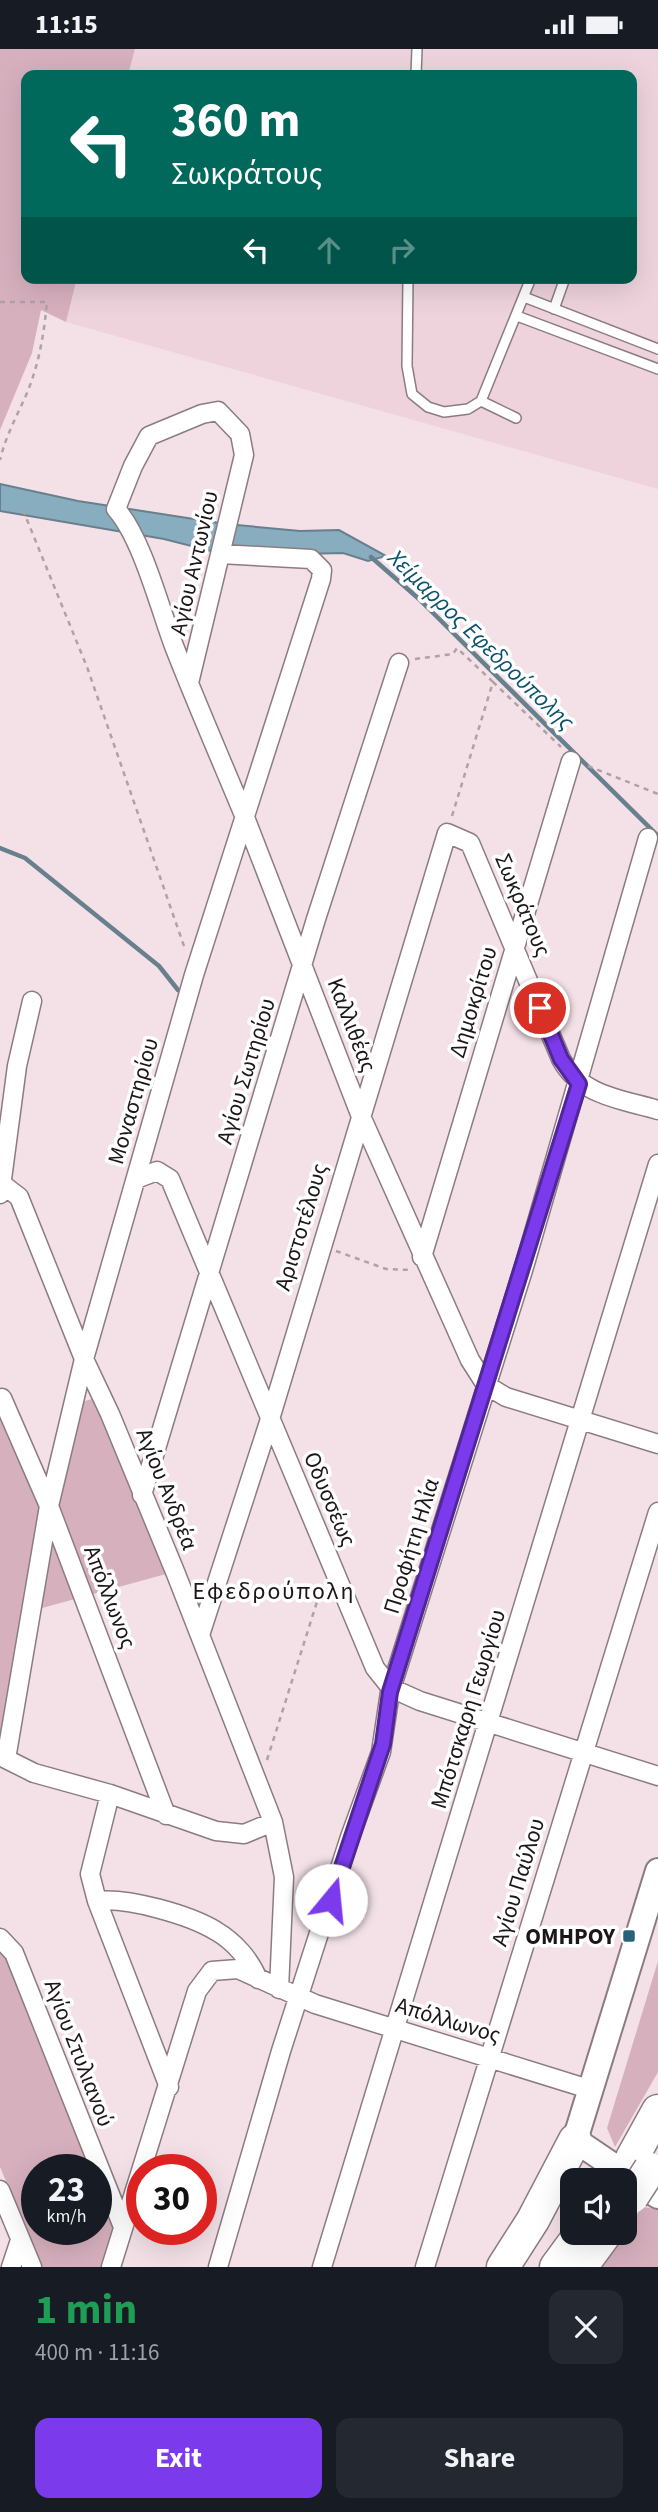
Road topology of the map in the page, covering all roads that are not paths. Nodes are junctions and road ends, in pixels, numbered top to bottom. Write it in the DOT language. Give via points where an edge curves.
graph roads {
  1 [pos="417,49"];
  2 [pos="416,70"];
  3 [pos="408,284"];
  4 [pos="529,284"];
  5 [pos="563,284"];
  6 [pos="524,297"];
  7 [pos="554,309"];
  8 [pos="517,316"];
  9 [pos="658,349"];
  10 [pos="658,369"];
  11 [pos="481,401"];
  12 [pos="516,418"];
  13 [pos="116,509"];
  14 [pos="220,554"];
  15 [pos="399,663"];
  16 [pos="189,683"];
  17 [pos="571,761"];
  18 [pos="246,820"];
  19 [pos="447,833"];
  20 [pos="648,838"];
  21 [pos="515,948"];
  22 [pos="303,967"];
  23 [pos="32,1001"];
  24 [pos="579,1084"];
  25 [pos="658,1111"];
  26 [pos="360,1114"];
  27 [pos="658,1164"];
  28 [pos="135,1179"];
  29 [pos="1,1190"];
  30 [pos="422,1257"];
  31 [pos="210,1277"];
  32 [pos="84,1359"];
  33 [pos="486,1385"];
  34 [pos="2,1398"];
  35 [pos="270,1419"];
  36 [pos="580,1420"];
  37 [pos="658,1444"];
  38 [pos="142,1495"];
  39 [pos="49,1506"];
  40 [pos="658,1512"];
  41 [pos="200,1635"];
  42 [pos="391,1688"];
  43 [pos="488,1724"];
  44 [pos="584,1753"];
  45 [pos="658,1776"];
  46 [pos="110,1794"];
  47 [pos="166,1815"];
  48 [pos="273,1822"];
  49 [pos="658,1871"];
  50 [pos="97,1901"];
  51 [pos="0,1938"];
  52 [pos="258,1979"];
  53 [pos="279,1989"];
  54 [pos="298,1997"];
  55 [pos="395,2030"];
  56 [pos="489,2059"];
  57 [pos="169,2087"];
  58 [pos="592,2091"];
  59 [pos="658,2112"];
  60 [pos="575,2140"];
  61 [pos="639,2180"];
  62 [pos="0,2190"];
  63 [pos="123,2227"];
  64 [pos="20,2240"];
  65 [pos="572,2245"];
  66 [pos="597,2245"];
  67 [pos="11,2267"];
  68 [pos="32,2267"];
  69 [pos="111,2267"];
  70 [pos="218,2267"];
  71 [pos="323,2267"];
  72 [pos="425,2267"];
  73 [pos="503,2267"];
  74 [pos="556,2267"];
  75 [pos="581,2267"];
  1 -- 2 [label="lane"];
  3 -- 11 [label="lane" via="407,366 412,394 443,412 468,409"];
  4 -- 6 [label="lane"];
  5 -- 7 [label="lane"];
  6 -- 7 [label="lane"];
  6 -- 8 [label="lane"];
  7 -- 9 [label="lane"];
  8 -- 10 [label="lane"];
  8 -- 11 [label="lane"];
  11 -- 12 [label="lane"];
  13 -- 14 [label="street, Αγίου Αντωνίου" via="144,442 160,431 218,411 240,435 244,455"];
  13 -- 16 [label="street, Καλλιθέας" via="132,535"];
  14 -- 16 [label="street, Αγίου Αντωνίου"];
  14 -- 18 [label="street, Μοναστηρίου" via="311,559 322,570"];
  15 -- 22 [label="street, Αγίου Σωτηρίου"];
  16 -- 18 [label="street, Καλλιθέας"];
  17 -- 21 [label="street, Δημοκρίτου"];
  18 -- 22 [label="street, Καλλιθέας"];
  18 -- 28 [label="street, Μοναστηρίου" via="194,975"];
  19 -- 21 [label="street, Σωκράτους" via="470,842"];
  19 -- 26 [label="street, Αριστοτέλους"];
  20 -- 24 [label="street, Προφήτη Ηλία"];
  21 -- 24 [label="street, Σωκράτους" via="561,1059"];
  21 -- 30 [label="street, Δημοκρίτου"];
  22 -- 26 [label="street, Καλλιθέας"];
  22 -- 31 [label="street, Αγίου Σωτηρίου"];
  23 -- 29 [label="street" via="17,1066"];
  24 -- 25 [label="street"];
  24 -- 33 [label="street, Προφήτη Ηλία"];
  26 -- 30 [label="street, Καλλιθέας"];
  26 -- 35 [label="street, Αριστοτέλους"];
  27 -- 36 [label="street, Μπότσκαρη Γεωργίου"];
  28 -- 31 [label="street, Οδυσσέως" via="153,1171 168,1175"];
  28 -- 32 [label="street, Μοναστηρίου"];
  29 -- 32 [label="street, Αγίου Ανδρέα" via="19,1197"];
  30 -- 33 [label="street, Καλλιθέας"];
  31 -- 35 [label="street, Οδυσσέως"];
  31 -- 38 [label="street, Αγίου Σωτηρίου"];
  32 -- 38 [label="street, Αγίου Ανδρέα"];
  32 -- 39 [label="street, Μοναστηρίου"];
  33 -- 36 [label="street" via="513,1400"];
  33 -- 42 [label="street, Προφήτη Ηλία"];
  34 -- 39 [label="street, Απόλλωνος"];
  35 -- 41 [label="street, Αριστοτέλους"];
  35 -- 42 [label="street, Οδυσσέως" via="375,1668"];
  36 -- 37 [label="street"];
  36 -- 43 [label="street, Μπότσκαρη Γεωργίου"];
  38 -- 41 [label="street, Αγίου Ανδρέα"];
  39 -- 46 [label="street, Μοναστηρίου" via="6,1759 34,1773"];
  39 -- 47 [label="street, Απόλλωνος"];
  40 -- 44 [label="street, Αγίου Παύλου"];
  41 -- 48 [label="street, Αγίου Ανδρέα"];
  42 -- 43 [label="street"];
  42 -- 54 [label="street, Προφήτη Ηλία" via="383,1744"];
  43 -- 44 [label="street"];
  43 -- 55 [label="street, Μπότσκαρη Γεωργίου"];
  44 -- 45 [label="street"];
  44 -- 56 [label="street, Αγίου Παύλου"];
  46 -- 47 [label="street"];
  46 -- 50 [label="street" via="90,1874"];
  47 -- 48 [label="street" via="232,1835"];
  48 -- 53 [label="street, Αγίου Ανδρέα" via="284,1877"];
  49 -- 58 [label="street"];
  50 -- 52 [label="street" via="145,1906 217,1931 244,1955"];
  50 -- 57 [label="street"];
  51 -- 63 [label="street, Αγίου Στυλιανού" via="14,1953"];
  52 -- 53 [label="street, Απόλλωνος"];
  52 -- 57 [label="street, Απόλλωνος" via="233,1969 212,1971 197,1991"];
  53 -- 54 [label="street, Απόλλωνος"];
  54 -- 55 [label="street, Απόλλωνος"];
  54 -- 70 [label="street, Προφήτη Ηλία"];
  55 -- 56 [label="street, Απόλλωνος"];
  55 -- 71 [label="street, Μπότσκαρη Γεωργίου"];
  56 -- 58 [label="street, Απόλλωνος"];
  56 -- 72 [label="street, Αγίου Παύλου"];
  57 -- 63 [label="street"];
  58 -- 60 [label="street"];
  59 -- 61 [label="highway"];
  60 -- 61 [label="street"];
  60 -- 73 [label="highway"];
  62 -- 64 [label="street"];
  63 -- 69 [label="street"];
  64 -- 67 [label="street"];
  64 -- 68 [label="street"];
  65 -- 74 [label="highway"];
  66 -- 75 [label="highway"];
}
